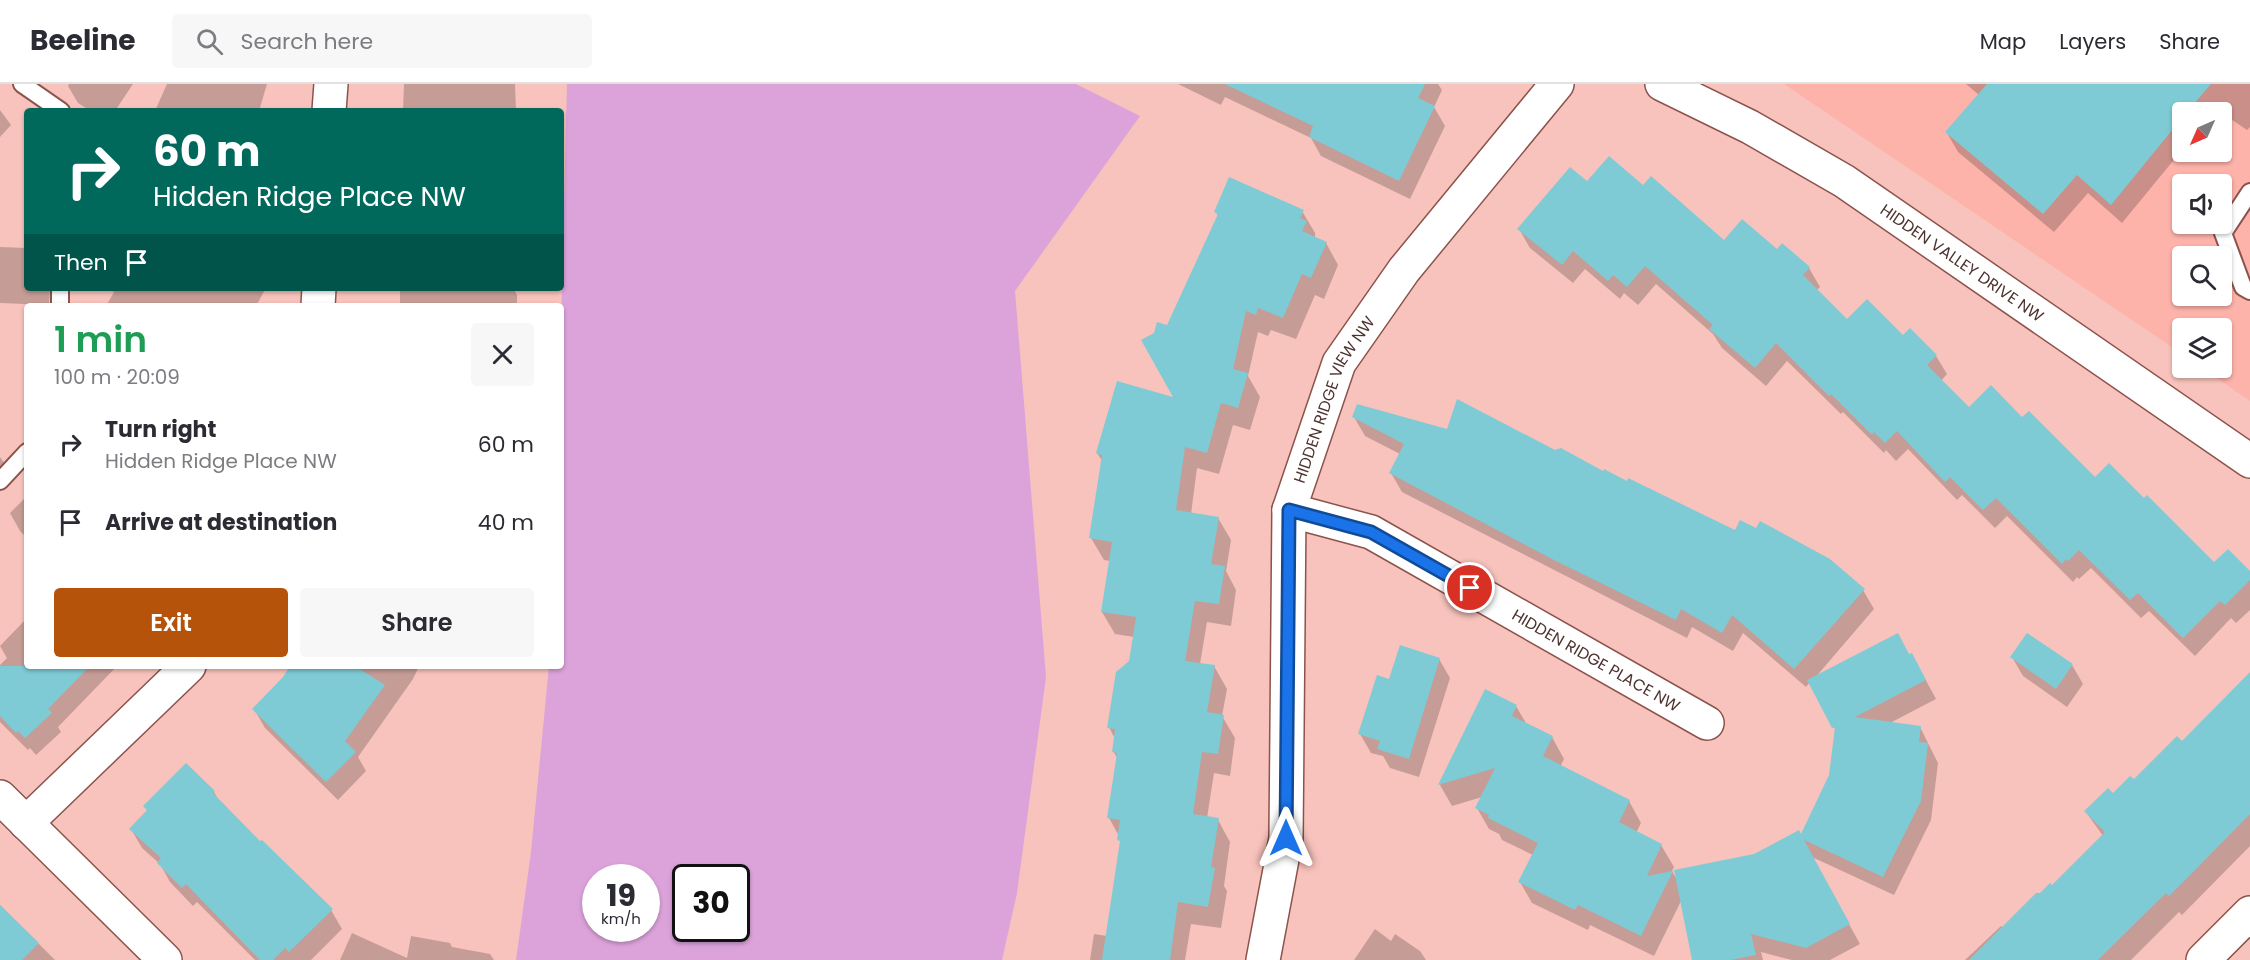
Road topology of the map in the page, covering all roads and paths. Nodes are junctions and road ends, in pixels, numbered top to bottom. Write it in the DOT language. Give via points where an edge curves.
graph roads {
  1 [pos="22,84"];
  2 [pos="331,84"];
  3 [pos="1557,84"];
  4 [pos="1662,84"];
  5 [pos="57,108"];
  6 [pos="329,108"];
  7 [pos="2250,192"];
  8 [pos="2250,291"];
  9 [pos="24,455"];
  10 [pos="2250,461"];
  11 [pos="0,481"];
  12 [pos="1289,510"];
  13 [pos="186,669"];
  14 [pos="1707,723"];
  15 [pos="0,797"];
  16 [pos="26,823"];
  17 [pos="2250,913"];
  18 [pos="165,960"];
  19 [pos="1263,960"];
  20 [pos="2204,960"];
  1 -- 5 [label="lane"];
  2 -- 6 [label="street"];
  3 -- 12 [label="street, HIDDEN RIDGE VIEW NW" via="1404,270 1339,363"];
  4 -- 10 [label="street, HIDDEN VALLEY DRIVE NW" via="1750,127 1844,181"];
  7 -- 8 [label="lane" via="2223,232 2244,286"];
  9 -- 11 [label="lane"];
  12 -- 14 [label="street, HIDDEN RIDGE PLACE NW" via="1371,532"];
  12 -- 19 [label="street, HIDDEN RIDGE VIEW NW" via="1286,838"];
  13 -- 16 [label="street"];
  15 -- 16 [label="street"];
  16 -- 18 [label="street"];
  17 -- 20 [label="street"];
}
